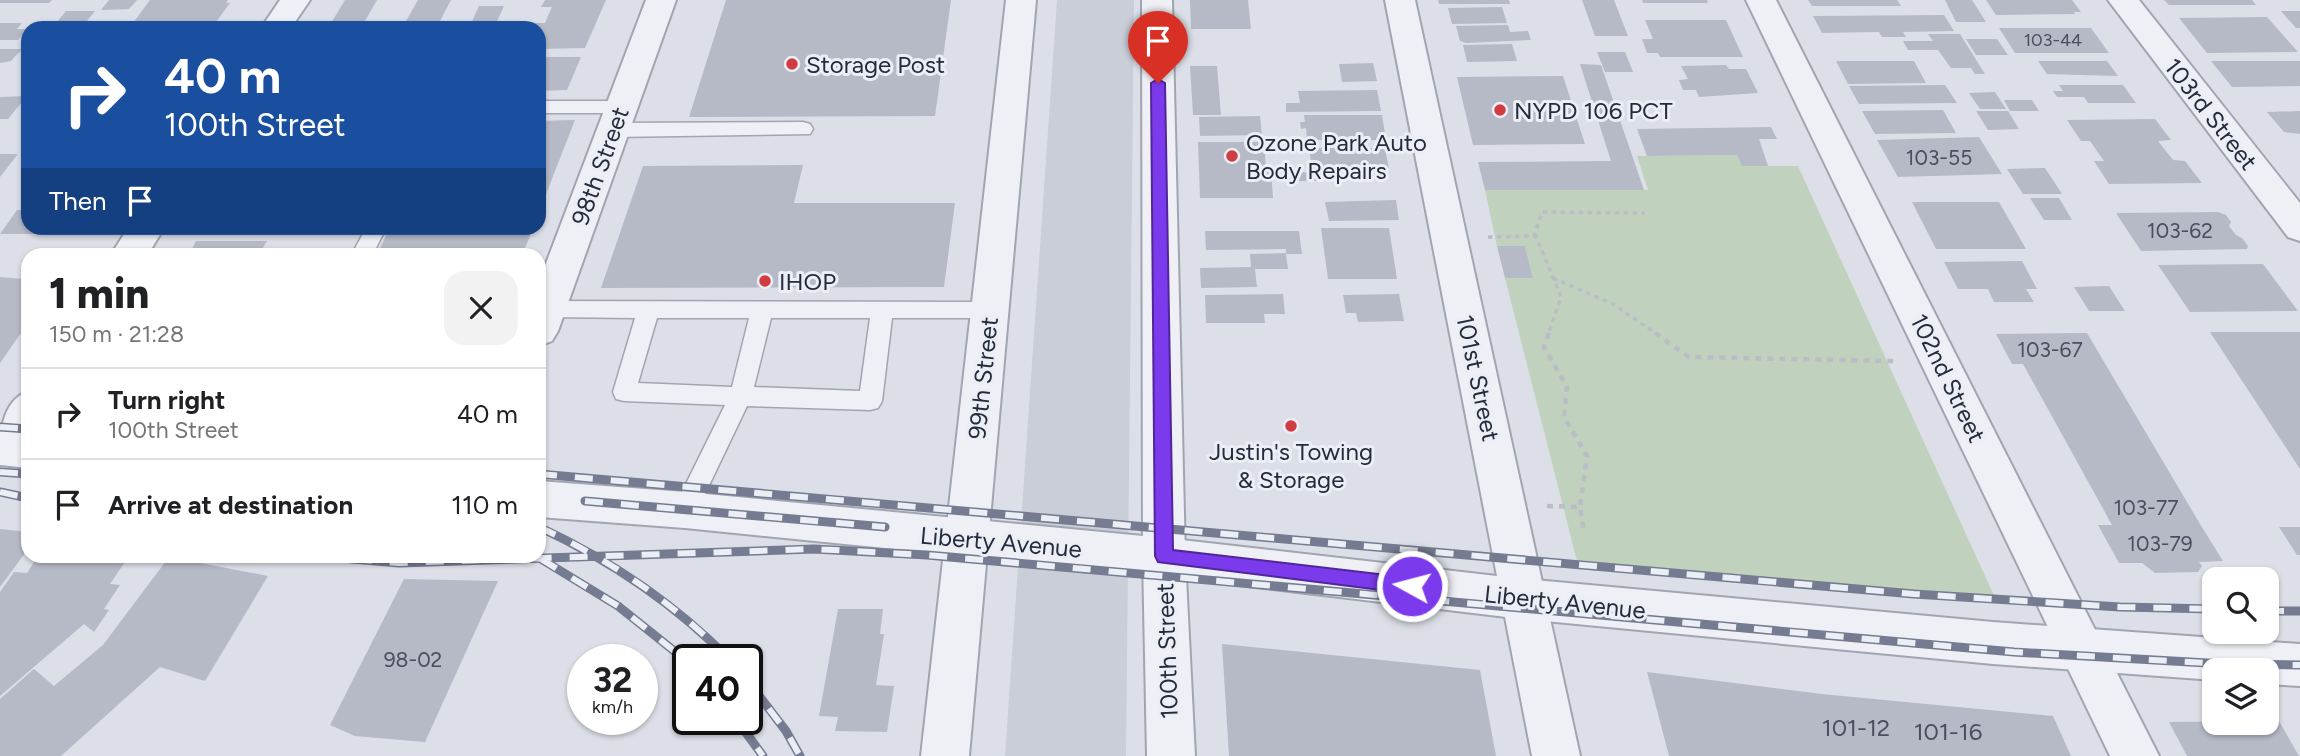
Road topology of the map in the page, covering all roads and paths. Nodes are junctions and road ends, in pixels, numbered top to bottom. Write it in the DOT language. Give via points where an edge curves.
graph roads {
  1 [pos="295,0"];
  2 [pos="661,0"];
  3 [pos="1021,0"];
  4 [pos="1157,0"];
  5 [pos="1400,0"];
  6 [pos="1761,0"];
  7 [pos="2123,0"];
  8 [pos="281,21"];
  9 [pos="546,108"];
  10 [pos="617,118"];
  11 [pos="803,129"];
  12 [pos="1645,213"];
  13 [pos="2300,228"];
  14 [pos="1535,234"];
  15 [pos="1484,237"];
  16 [pos="1553,278"];
  17 [pos="649,309"];
  18 [pos="762,309"];
  19 [pos="882,310"];
  20 [pos="990,310"];
  21 [pos="546,312"];
  22 [pos="546,320"];
  23 [pos="1893,361"];
  24 [pos="741,395"];
  25 [pos="21,424"];
  26 [pos="10,449"];
  27 [pos="546,500"];
  28 [pos="1546,506"];
  29 [pos="1580,507"];
  30 [pos="685,510"];
  31 [pos="1584,533"];
  32 [pos="967,540"];
  33 [pos="1164,556"];
  34 [pos="1522,599"];
  35 [pos="2084,652"];
  36 [pos="2300,664"];
  37 [pos="945,756"];
  38 [pos="1171,756"];
  39 [pos="1556,756"];
  40 [pos="2135,756"];
  1 -- 8 [label="street"];
  2 -- 10 [label="street, 98th Street"];
  3 -- 20 [label="street, 99th Street"];
  4 -- 33 [label="street, 100th Street"];
  5 -- 34 [label="street, 101st Street"];
  6 -- 35 [label="street, 102nd Street"];
  7 -- 13 [label="street, 103rd Street"];
  9 -- 10 [label="lane"];
  10 -- 11 [label="lane"];
  10 -- 21 [label="street, 98th Street"];
  12 -- 14 [label="path" via="1542,212"];
  14 -- 15 [label="path"];
  14 -- 16 [label="path"];
  16 -- 23 [label="path" via="1613,304 1689,358"];
  16 -- 29 [label="path" via="1561,297 1544,347 1567,387 1564,417 1587,456"];
  17 -- 18 [label="lane"];
  17 -- 22 [label="lane"];
  17 -- 24 [label="lane" via="624,392"];
  18 -- 19 [label="lane"];
  18 -- 24 [label="lane"];
  19 -- 20 [label="lane"];
  19 -- 24 [label="lane" via="870,401"];
  20 -- 32 [label="street, 99th Street"];
  24 -- 30 [label="lane"];
  25 -- 26 [label="street"];
  27 -- 30 [label="street, Liberty Avenue"];
  28 -- 29 [label="path"];
  29 -- 31 [label="path"];
  30 -- 32 [label="street, Liberty Avenue"];
  32 -- 33 [label="street, Liberty Avenue"];
  32 -- 37 [label="street, 99th Street"];
  33 -- 34 [label="street, Liberty Avenue"];
  33 -- 38 [label="street, 100th Street"];
  34 -- 35 [label="street, Liberty Avenue"];
  34 -- 39 [label="street, 101st Street"];
  35 -- 36 [label="street, Liberty Avenue"];
  35 -- 40 [label="street, 102nd Street"];
}
